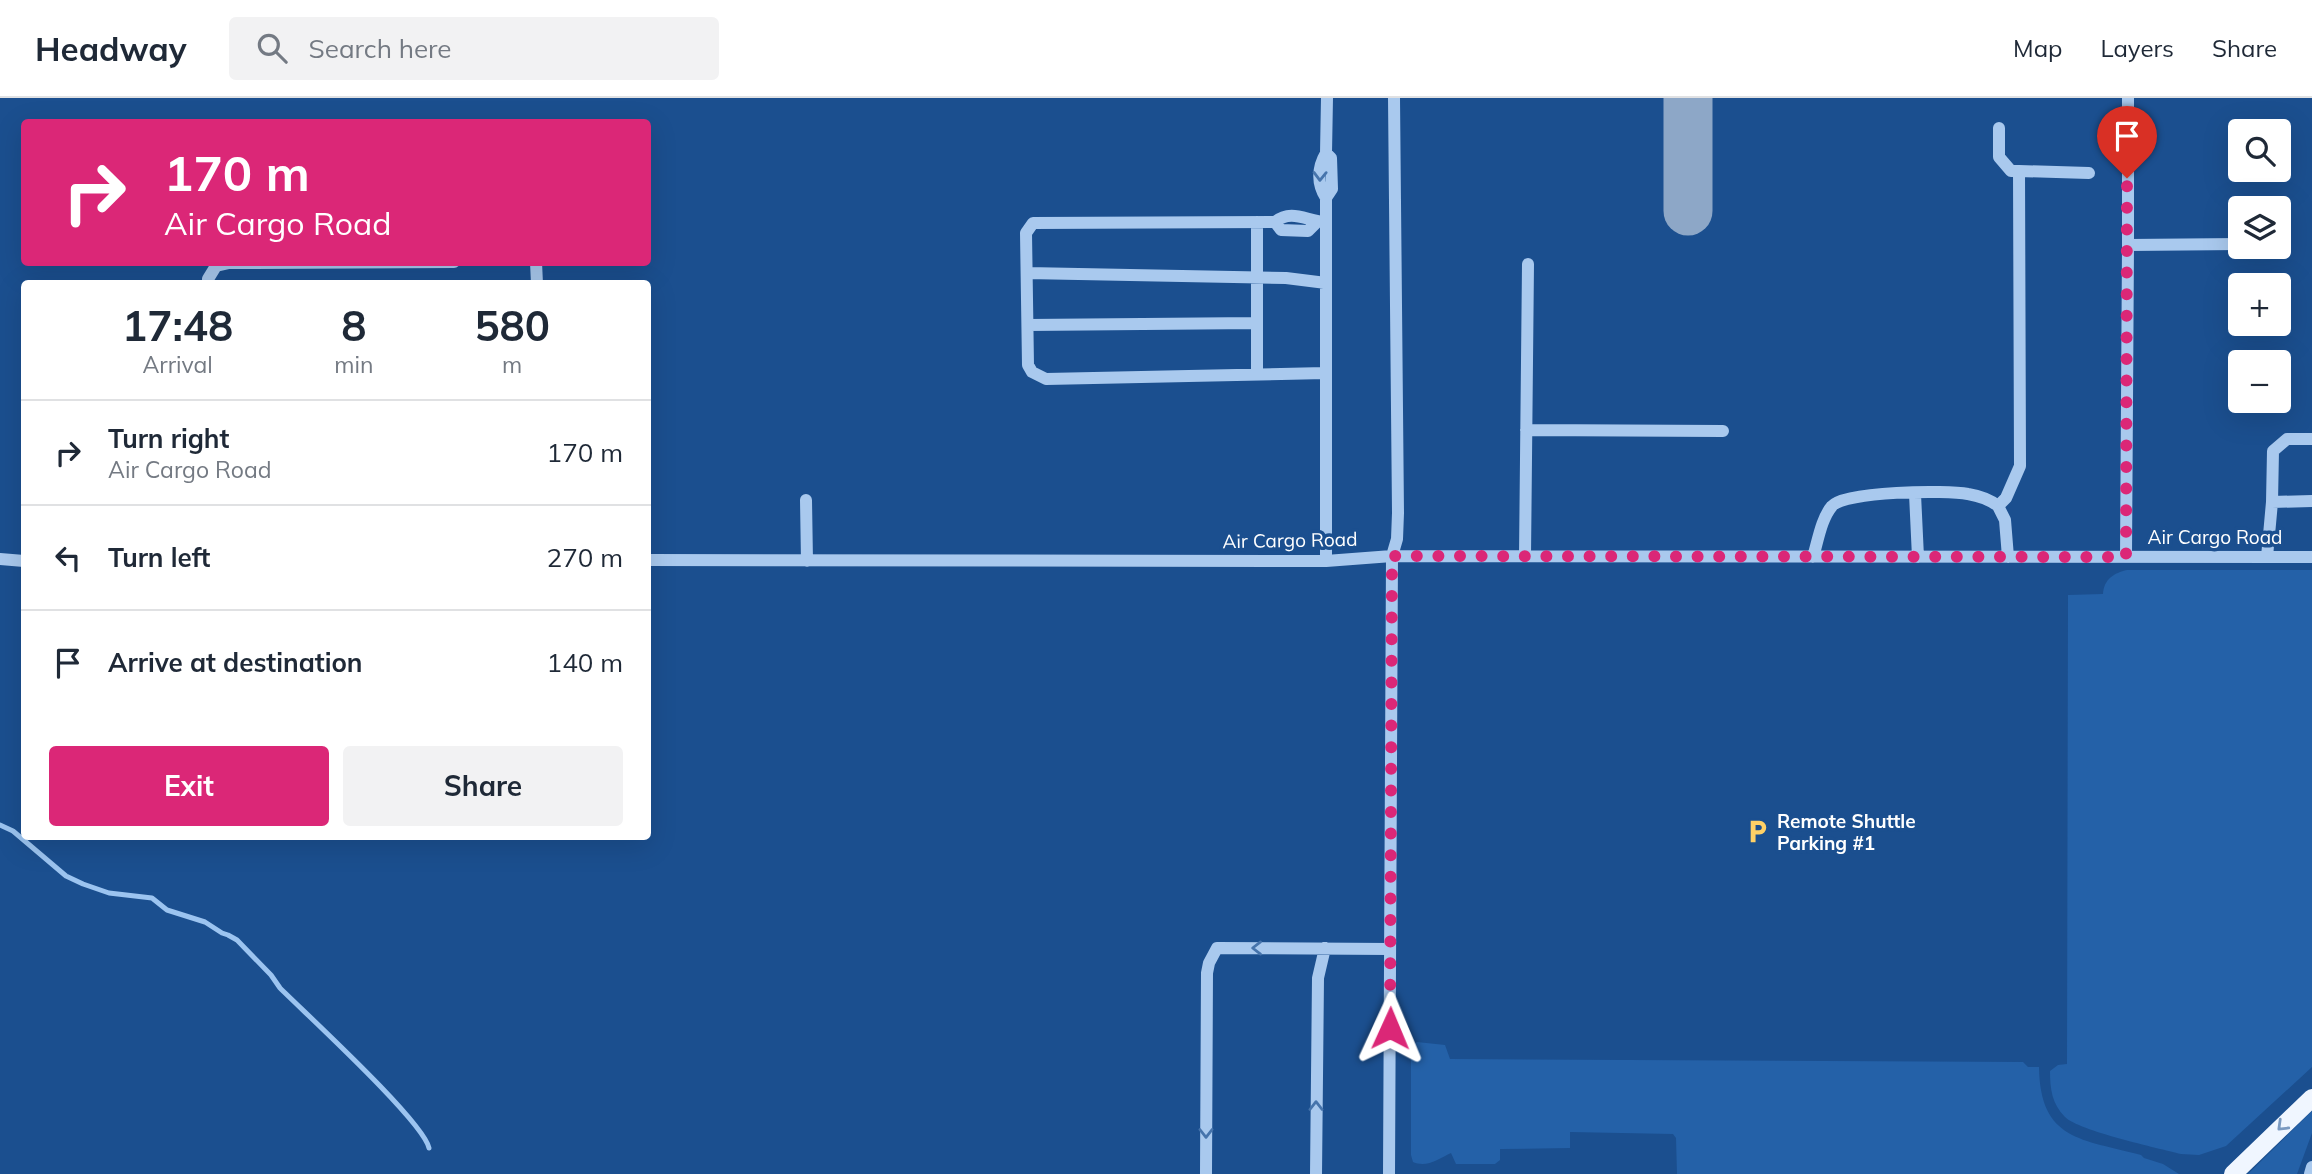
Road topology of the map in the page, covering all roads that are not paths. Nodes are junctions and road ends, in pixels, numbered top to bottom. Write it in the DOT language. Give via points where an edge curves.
graph roads {
  1 [pos="1327,98"];
  2 [pos="1394,98"];
  3 [pos="2127,98"];
  4 [pos="1998,128"];
  5 [pos="2019,171"];
  6 [pos="2090,173"];
  7 [pos="1257,222"];
  8 [pos="1322,222"];
  9 [pos="2228,244"];
  10 [pos="2128,245"];
  11 [pos="1528,264"];
  12 [pos="1027,273"];
  13 [pos="1258,278"];
  14 [pos="1326,283"];
  15 [pos="1257,323"];
  16 [pos="1028,325"];
  17 [pos="1325,373"];
  18 [pos="1257,374"];
  19 [pos="1526,430"];
  20 [pos="1723,430"];
  21 [pos="2312,439"];
  22 [pos="1915,494"];
  23 [pos="806,500"];
  24 [pos="2312,501"];
  25 [pos="2272,502"];
  26 [pos="1998,506"];
  27 [pos="1392,556"];
  28 [pos="1525,556"];
  29 [pos="2267,556"];
  30 [pos="2312,556"];
  31 [pos="1813,557"];
  32 [pos="1918,557"];
  33 [pos="2008,557"];
  34 [pos="2126,557"];
  35 [pos="0,559"];
  36 [pos="651,560"];
  37 [pos="21,561"];
  38 [pos="807,561"];
  39 [pos="1326,561"];
  40 [pos="1325,948"];
  41 [pos="1390,949"];
  42 [pos="2312,1098"];
  43 [pos="2312,1167"];
  44 [pos="1206,1174"];
  45 [pos="1316,1174"];
  46 [pos="1390,1174"];
  47 [pos="2233,1174"];
  48 [pos="2310,1174"];
  1 -- 8 [label="street" via="1326,153 1331,158 1332,189"];
  2 -- 27 [label="street" via="1398,513"];
  3 -- 10 [label="street"];
  4 -- 5 [label="street" via="1999,157 2011,171"];
  5 -- 6 [label="street"];
  5 -- 26 [label="street" via="2020,466"];
  7 -- 8 [label="street" via="1307,216"];
  7 -- 12 [label="street" via="1033,223 1026,233"];
  7 -- 13 [label="street"];
  8 -- 14 [label="street"];
  9 -- 10 [label="street"];
  10 -- 34 [label="street"];
  11 -- 19 [label="street"];
  12 -- 13 [label="street"];
  12 -- 16 [label="street"];
  13 -- 14 [label="street"];
  13 -- 15 [label="street"];
  14 -- 17 [label="street"];
  15 -- 16 [label="street"];
  15 -- 18 [label="street"];
  16 -- 18 [label="street" via="1028,365 1046,379"];
  17 -- 18 [label="street"];
  17 -- 39 [label="street"];
  19 -- 20 [label="street"];
  19 -- 28 [label="street"];
  21 -- 25 [label="street" via="2287,439 2273,451"];
  22 -- 26 [label="street" via="1966,494"];
  22 -- 31 [label="street" via="1866,494 1832,506"];
  22 -- 32 [label="street"];
  23 -- 38 [label="street"];
  24 -- 25 [label="street"];
  25 -- 29 [label="street"];
  26 -- 33 [label="street" via="2006,520"];
  27 -- 28 [label="street, Air Cargo Road"];
  27 -- 39 [label="street, Air Cargo Road"];
  27 -- 41 [label="street"];
  28 -- 31 [label="street, Air Cargo Road"];
  29 -- 30 [label="street, Air Cargo Road"];
  29 -- 34 [label="street, Air Cargo Road"];
  31 -- 32 [label="street, Air Cargo Road"];
  32 -- 33 [label="street, Air Cargo Road"];
  33 -- 34 [label="street, Air Cargo Road"];
  35 -- 37 [label="street"];
  36 -- 38 [label="street, Air Cargo Road"];
  38 -- 39 [label="street, Air Cargo Road"];
  40 -- 41 [label="street"];
  40 -- 44 [label="street, one-way" via="1217,948 1212,955 1207,973"];
  45 -- 40 [label="street, one-way" via="1318,978"];
  41 -- 46 [label="street"];
  42 -- 47 [label="main road, one-way"];
  43 -- 48 [label="street"];
}
